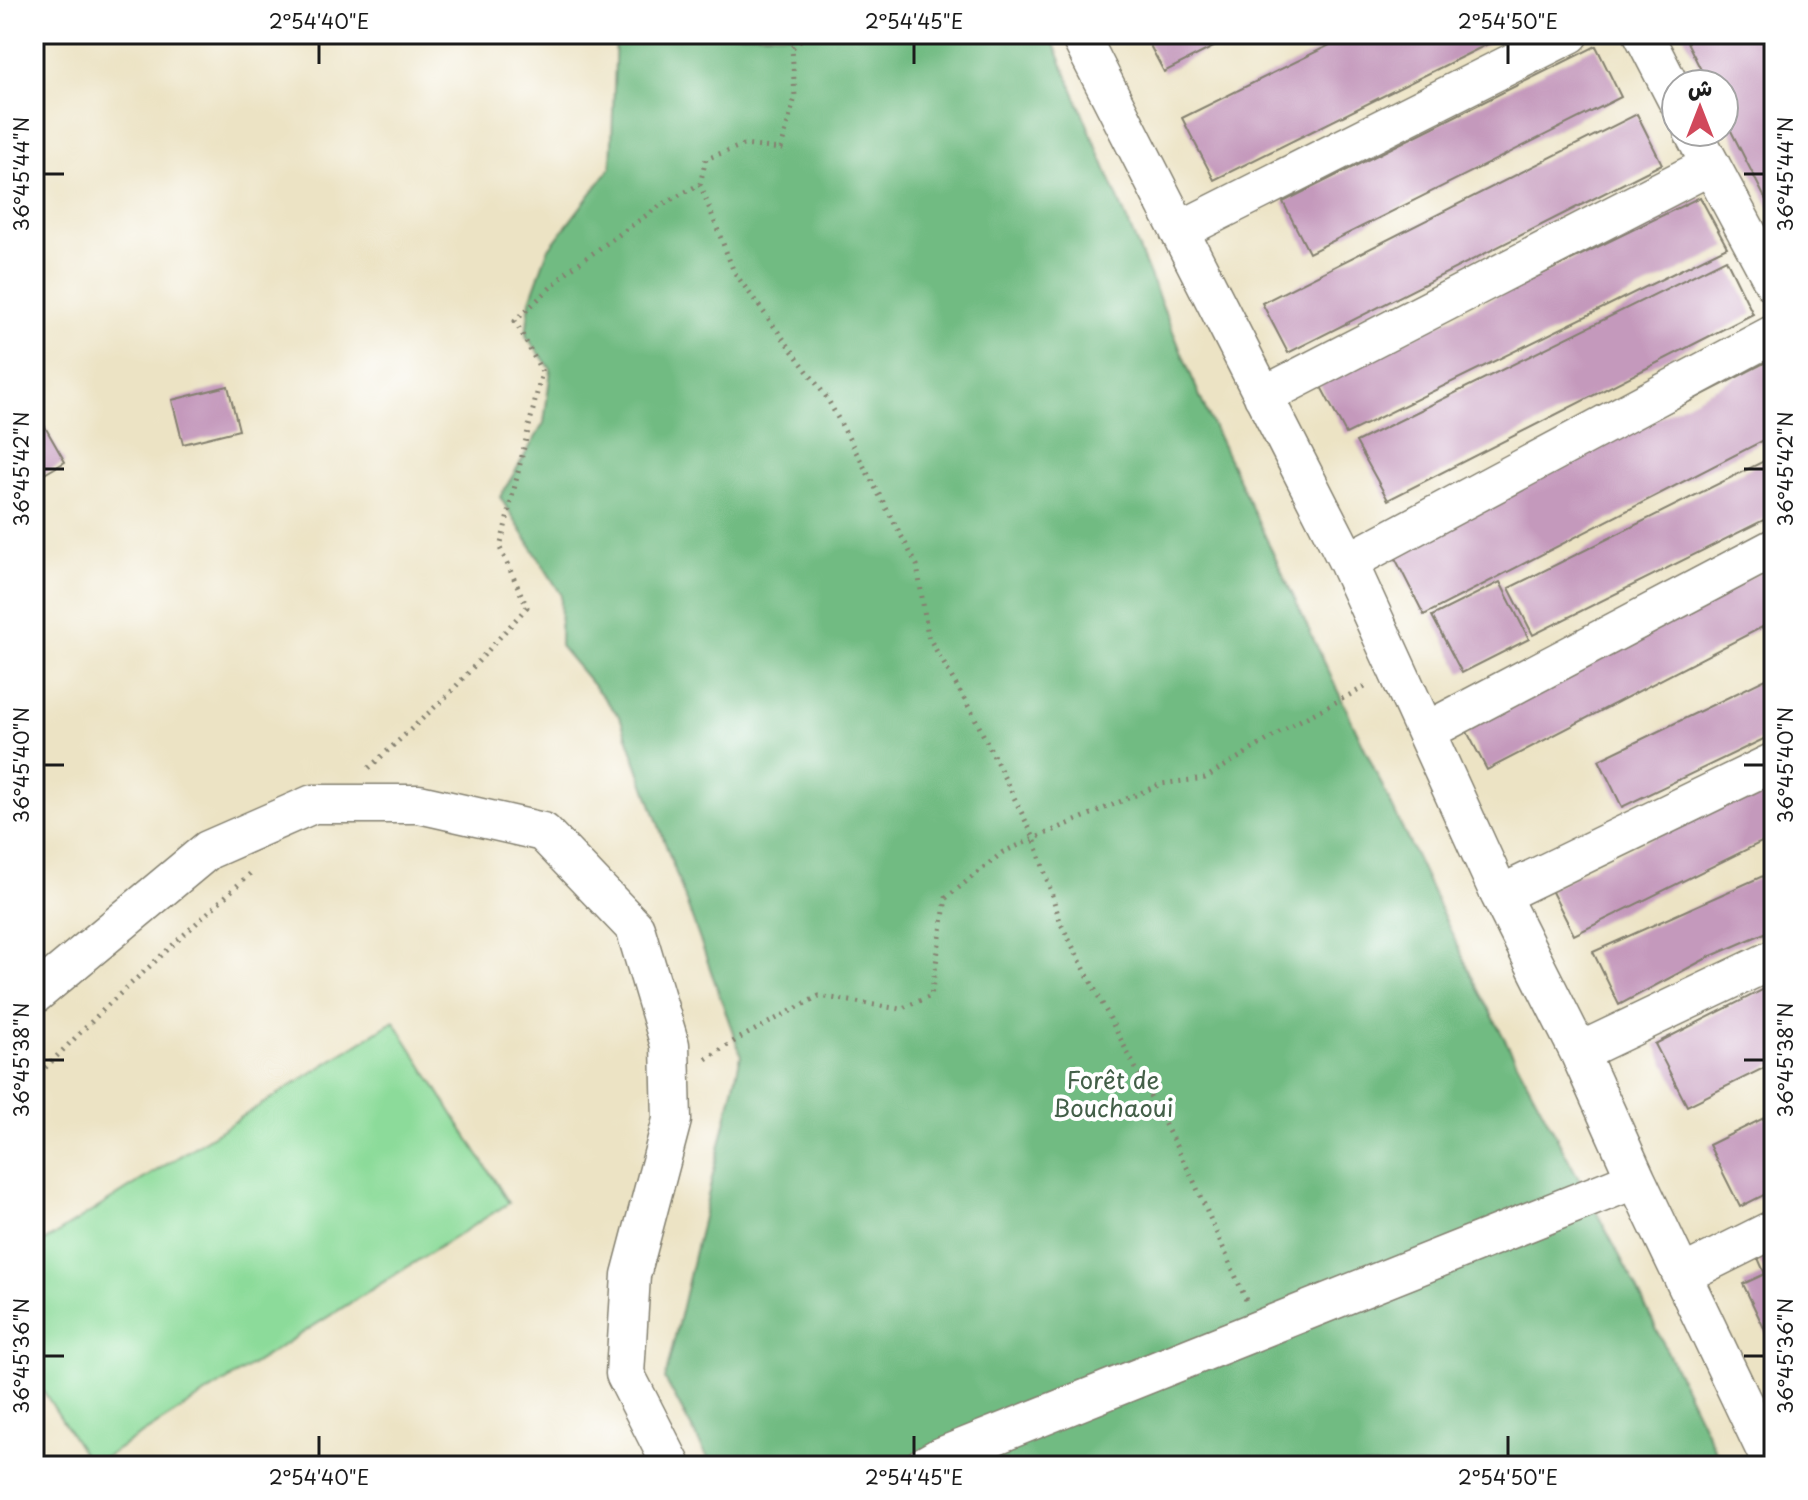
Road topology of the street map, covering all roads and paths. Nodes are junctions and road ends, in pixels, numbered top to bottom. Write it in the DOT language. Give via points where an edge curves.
graph roads {
  1 [pos="807,34"];
  2 [pos="1079,34"];
  3 [pos="1570,34"];
  4 [pos="1643,34"];
  5 [pos="1661,68"];
  6 [pos="1702,148"];
  7 [pos="1711,165"];
  8 [pos="700,184"];
  9 [pos="1179,231"];
  10 [pos="1774,283"];
  11 [pos="1774,334"];
  12 [pos="1263,396"];
  13 [pos="1774,548"];
  14 [pos="1348,562"];
  15 [pos="1369,685"];
  16 [pos="1427,731"];
  17 [pos="1774,762"];
  18 [pos="328,804"];
  19 [pos="1034,838"];
  20 [pos="257,867"];
  21 [pos="1500,895"];
  22 [pos="1774,959"];
  23 [pos="34,995"];
  24 [pos="1579,1052"];
  25 [pos="34,1079"];
  26 [pos="671,1081"];
  27 [pos="1636,1179"];
  28 [pos="1774,1229"];
  29 [pos="1682,1275"];
  30 [pos="1259,1330"];
  31 [pos="672,1466"];
  32 [pos="924,1466"];
  33 [pos="1773,1466"];
  1 -- 8 [label="path" via="792,48 795,97 781,149 743,145 706,159"];
  2 -- 9 [label="street"];
  3 -- 9 [label="street"];
  4 -- 5 [label="street"];
  6 -- 7 [label="street"];
  7 -- 10 [label="street"];
  7 -- 12 [label="street"];
  8 -- 18 [label="path" via="569,270 515,321 542,372 500,548 527,607 449,694"];
  8 -- 19 [label="path" via="734,272 827,398 917,565 928,636"];
  9 -- 12 [label="street"];
  11 -- 14 [label="street"];
  12 -- 14 [label="street"];
  13 -- 16 [label="street"];
  14 -- 16 [label="street"];
  15 -- 19 [label="path" via="1205,778 1161,784"];
  16 -- 21 [label="street"];
  17 -- 21 [label="street"];
  18 -- 23 [label="street" via="313,804 208,850"];
  18 -- 26 [label="street" via="419,804 543,832 635,928 670,1045"];
  19 -- 26 [label="path" via="1003,852 946,898 931,996 900,1009 819,996"];
  19 -- 30 [label="path" via="1061,924 1192,1177"];
  20 -- 25 [label="path"];
  21 -- 24 [label="street"];
  22 -- 24 [label="street"];
  24 -- 27 [label="street"];
  26 -- 31 [label="street" via="672,1120 631,1275 625,1374"];
  27 -- 29 [label="street"];
  27 -- 30 [label="street"];
  28 -- 29 [label="street"];
  29 -- 33 [label="street"];
  30 -- 32 [label="street"];
}
